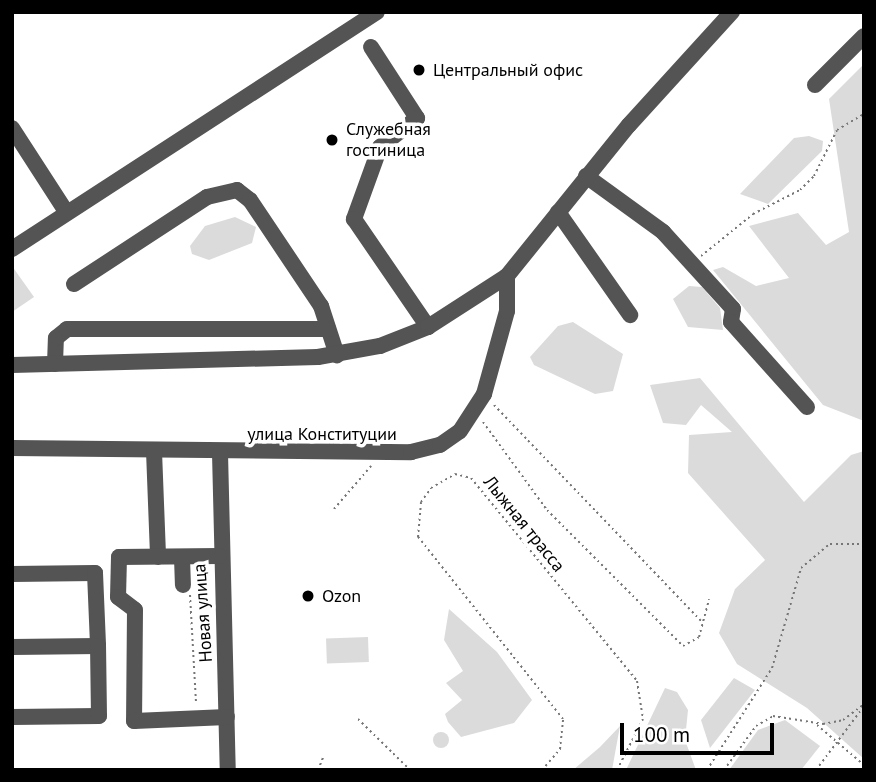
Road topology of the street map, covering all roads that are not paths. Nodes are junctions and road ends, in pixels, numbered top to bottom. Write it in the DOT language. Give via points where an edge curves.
graph roads {
  1 [pos="377,12"];
  2 [pos="732,12"];
  3 [pos="864,36"];
  4 [pos="371,47"];
  5 [pos="815,85"];
  6 [pos="12,128"];
  7 [pos="586,176"];
  8 [pos="558,212"];
  9 [pos="67,213"];
  10 [pos="12,249"];
  11 [pos="507,276"];
  12 [pos="74,284"];
  13 [pos="630,314"];
  14 [pos="428,327"];
  15 [pos="188,329"];
  16 [pos="328,329"];
  17 [pos="337,355"];
  18 [pos="188,361"];
  19 [pos="55,364"];
  20 [pos="12,365"];
  21 [pos="807,407"];
  22 [pos="12,448"];
  23 [pos="154,451"];
  24 [pos="220,453"];
  25 [pos="219,556"];
  26 [pos="158,557"];
  27 [pos="182,558"];
  28 [pos="12,574"];
  29 [pos="183,585"];
  30 [pos="98,646"];
  31 [pos="12,648"];
  32 [pos="12,717"];
  33 [pos="227,717"];
  34 [pos="228,770"];
  1 -- 9 [label="street"];
  2 -- 7 [label="street"];
  3 -- 5 [label="street"];
  4 -- 14 [label="street" via="417,118 380,147 354,219"];
  6 -- 9 [label="street"];
  7 -- 8 [label="street"];
  7 -- 21 [label="street" via="640,211 691,263 733,309 731,322"];
  8 -- 11 [label="street"];
  8 -- 13 [label="street"];
  9 -- 10 [label="street"];
  11 -- 14 [label="street"];
  11 -- 24 [label="street, улица Конституции" via="508,310 480,401 440,445 379,453"];
  12 -- 16 [label="street" via="207,197 237,190 250,200 321,306"];
  14 -- 17 [label="street"];
  15 -- 16 [label="street"];
  15 -- 18 [label="street"];
  15 -- 19 [label="street" via="63,331"];
  16 -- 17 [label="street"];
  17 -- 18 [label="street"];
  18 -- 19 [label="street"];
  19 -- 20 [label="street"];
  22 -- 23 [label="street, улица Конституции"];
  23 -- 24 [label="street, улица Конституции"];
  23 -- 26 [label="street"];
  24 -- 25 [label="street, Новая улица"];
  25 -- 27 [label="street"];
  25 -- 33 [label="street, Новая улица"];
  26 -- 27 [label="street"];
  26 -- 33 [label="street" via="119,557 117,562 118,597 135,610 134,721"];
  27 -- 29 [label="street"];
  28 -- 30 [label="street" via="95,573"];
  30 -- 31 [label="street"];
  30 -- 32 [label="street" via="99,716"];
  33 -- 34 [label="street, Новая улица"];
}
